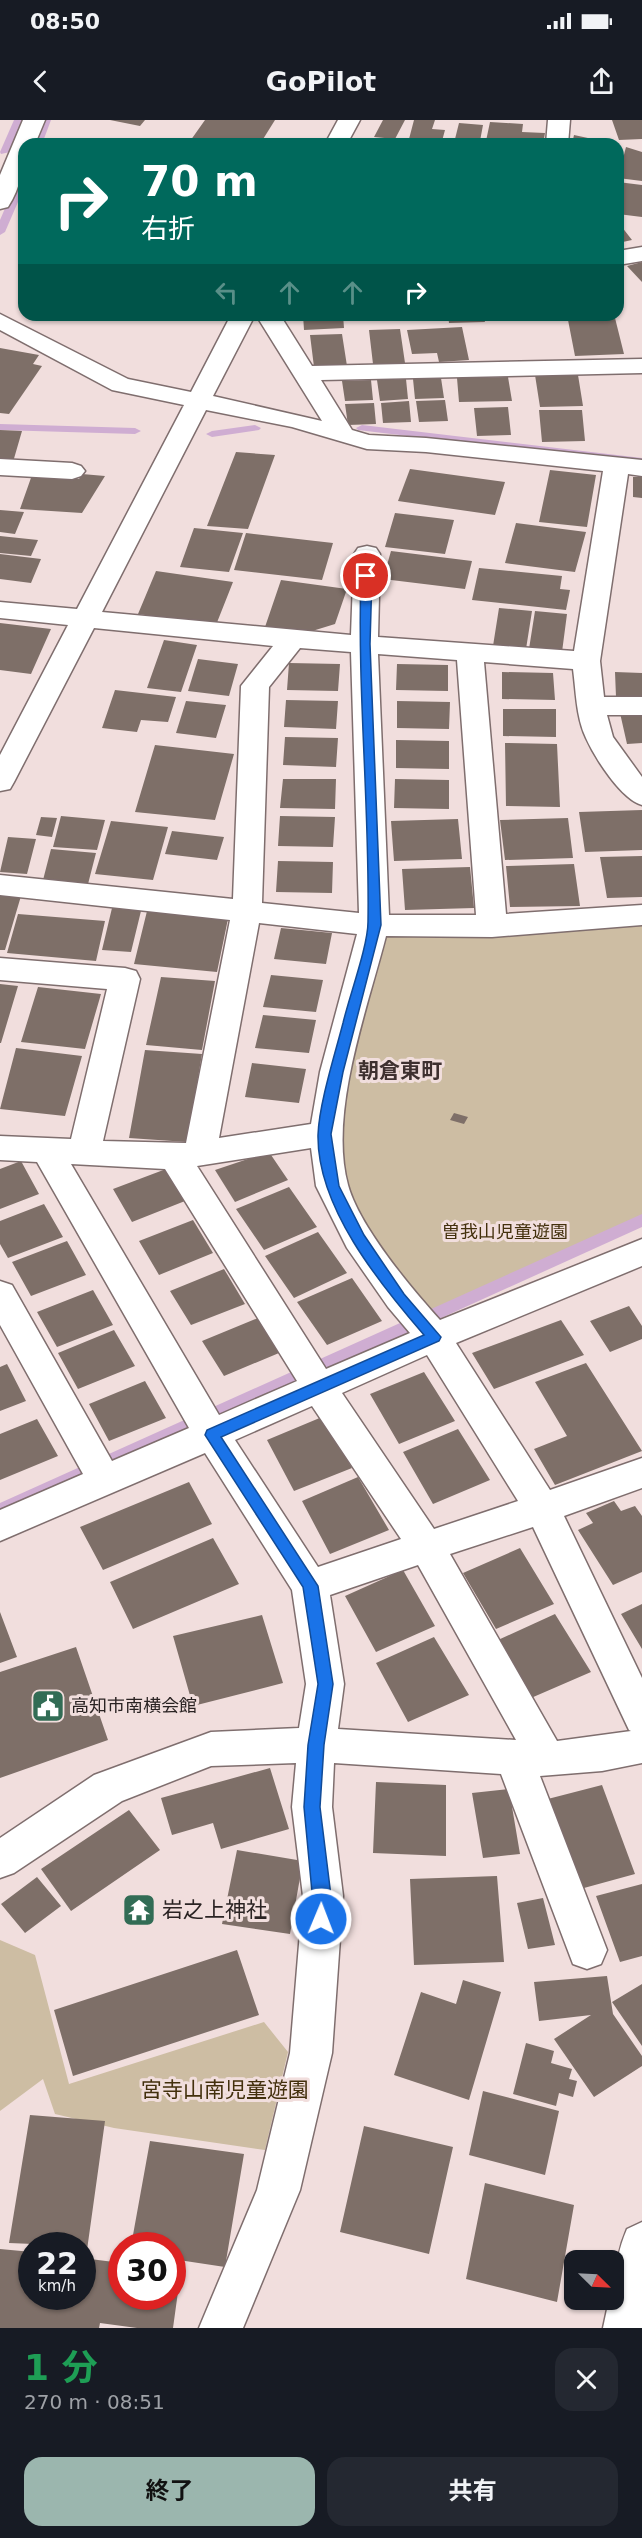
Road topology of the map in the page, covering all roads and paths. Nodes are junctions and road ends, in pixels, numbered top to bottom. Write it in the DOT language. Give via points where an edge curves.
graph roads {
  1 [pos="34,120"];
  2 [pos="349,120"];
  3 [pos="559,120"];
  4 [pos="23,138"];
  5 [pos="339,138"];
  6 [pos="558,138"];
  7 [pos="18,145"];
  8 [pos="8,161"];
  9 [pos="0,202"];
  10 [pos="642,254"];
  11 [pos="624,257"];
  12 [pos="0,321"];
  13 [pos="240,321"];
  14 [pos="272,321"];
  15 [pos="642,366"];
  16 [pos="304,373"];
  17 [pos="198,400"];
  18 [pos="343,435"];
  19 [pos="629,466"];
  20 [pos="0,467"];
  21 [pos="72,471"];
  22 [pos="367,554"];
  23 [pos="0,610"];
  24 [pos="84,620"];
  25 [pos="293,639"];
  26 [pos="364,644"];
  27 [pos="470,652"];
  28 [pos="586,661"];
  29 [pos="591,706"];
  30 [pos="642,706"];
  31 [pos="0,783"];
  32 [pos="642,795"];
  33 [pos="0,885"];
  34 [pos="247,910"];
  35 [pos="642,915"];
  36 [pos="374,925"];
  37 [pos="492,926"];
  38 [pos="0,969"];
  39 [pos="325,1134"];
  40 [pos="0,1148"];
  41 [pos="46,1150"];
  42 [pos="84,1152"];
  43 [pos="187,1154"];
  44 [pos="642,1252"];
  45 [pos="0,1294"];
  46 [pos="424,1325"];
  47 [pos="312,1376"];
  48 [pos="205,1422"];
  49 [pos="100,1471"];
  50 [pos="642,1473"];
  51 [pos="543,1510"];
  52 [pos="0,1526"];
  53 [pos="426,1546"];
  54 [pos="310,1586"];
  55 [pos="642,1718"];
  56 [pos="642,1744"];
  57 [pos="316,1745"];
  58 [pos="530,1759"];
  59 [pos="0,1860"];
  60 [pos="587,1950"];
  61 [pos="642,2244"];
  62 [pos="221,2328"];
  63 [pos="625,2328"];
  1 -- 4 [label="street"];
  2 -- 5 [label="street"];
  3 -- 6 [label="street"];
  7 -- 8 [label="street"];
  8 -- 9 [label="street"];
  10 -- 11 [label="street"];
  12 -- 17 [label="street" via="122,385"];
  13 -- 17 [label="street"];
  14 -- 16 [label="street"];
  15 -- 16 [label="street"];
  16 -- 18 [label="street"];
  17 -- 18 [label="street"];
  17 -- 24 [label="street"];
  18 -- 19 [label="street" via="367,442"];
  19 -- 28 [label="street"];
  20 -- 21 [label="street"];
  22 -- 26 [label="street"];
  23 -- 24 [label="street"];
  24 -- 25 [label="street"];
  24 -- 31 [label="street"];
  25 -- 26 [label="street"];
  25 -- 34 [label="street" via="255,686"];
  26 -- 27 [label="street"];
  26 -- 36 [label="street"];
  27 -- 28 [label="street"];
  27 -- 37 [label="street"];
  28 -- 29 [label="street"];
  29 -- 30 [label="street"];
  29 -- 32 [label="street" via="599,737"];
  33 -- 34 [label="street"];
  34 -- 36 [label="street"];
  34 -- 43 [label="street"];
  35 -- 37 [label="street"];
  36 -- 37 [label="street"];
  36 -- 39 [label="street" via="336,1072"];
  38 -- 42 [label="street" via="125,979"];
  39 -- 43 [label="street"];
  39 -- 46 [label="street" via="332,1186 359,1239 399,1298"];
  40 -- 41 [label="street"];
  41 -- 42 [label="street"];
  41 -- 48 [label="street"];
  42 -- 43 [label="street"];
  43 -- 47 [label="street"];
  44 -- 46 [label="street"];
  45 -- 49 [label="street"];
  46 -- 47 [label="street"];
  46 -- 51 [label="street"];
  47 -- 48 [label="street"];
  47 -- 53 [label="street"];
  48 -- 49 [label="street"];
  48 -- 54 [label="street"];
  49 -- 52 [label="street"];
  50 -- 51 [label="street"];
  51 -- 53 [label="street"];
  51 -- 55 [label="street"];
  53 -- 54 [label="street"];
  53 -- 58 [label="street"];
  54 -- 57 [label="street" via="325,1684"];
  56 -- 58 [label="street" via="602,1755"];
  57 -- 58 [label="street"];
  57 -- 59 [label="street" via="211,1749 108,1788"];
  57 -- 62 [label="street" via="312,1807 323,1896 311,2053 278,2190"];
  58 -- 60 [label="street"];
  61 -- 63 [label="street"];
}
